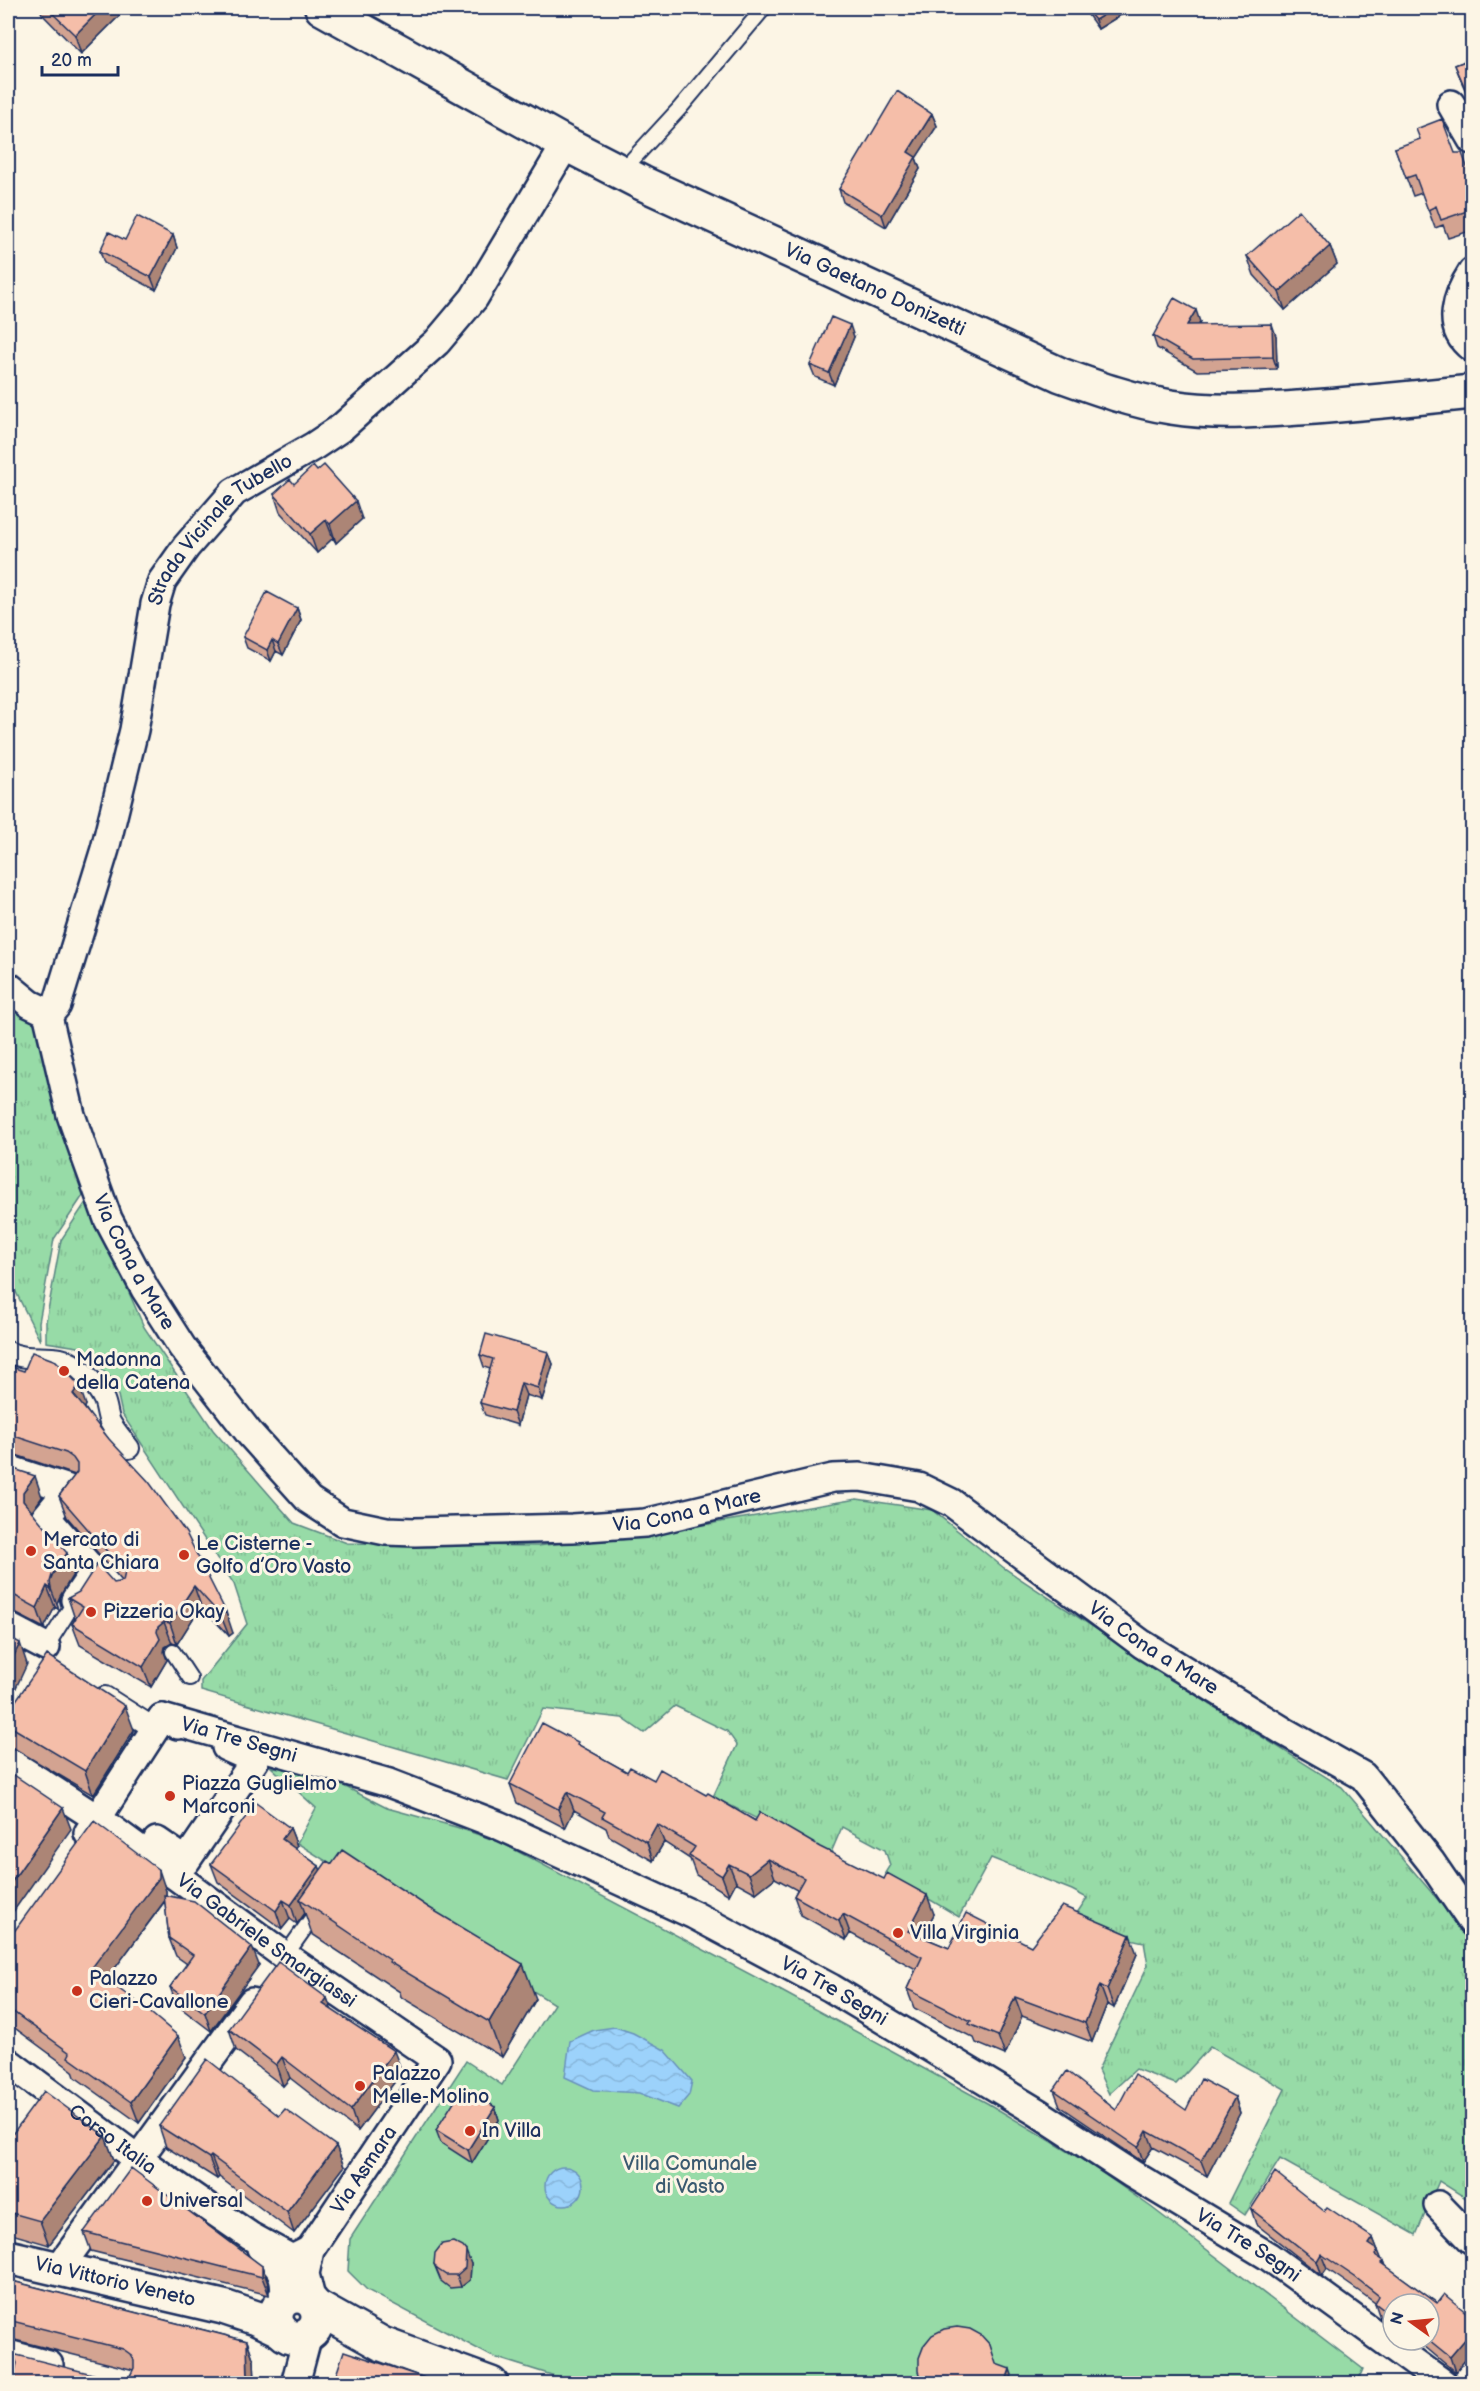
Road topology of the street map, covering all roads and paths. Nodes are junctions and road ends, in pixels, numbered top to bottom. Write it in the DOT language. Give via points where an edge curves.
graph roads {
  1 [pos="322,8"];
  2 [pos="764,8"];
  3 [pos="1451,104"];
  4 [pos="1473,140"];
  5 [pos="566,144"];
  6 [pos="621,172"];
  7 [pos="1473,272"];
  8 [pos="1473,348"];
  9 [pos="1472,391"];
  10 [pos="8,986"];
  11 [pos="47,1012"];
  12 [pos="8,1352"];
  13 [pos="129,1448"];
  14 [pos="8,1469"];
  15 [pos="94,1572"];
  16 [pos="124,1595"];
  17 [pos="73,1604"];
  18 [pos="8,1627"];
  19 [pos="8,1640"];
  20 [pos="172,1652"];
  21 [pos="52,1657"];
  22 [pos="190,1678"];
  23 [pos="86,1685"];
  24 [pos="158,1724"];
  25 [pos="8,1761"];
  26 [pos="103,1812"];
  27 [pos="77,1848"];
  28 [pos="325,1900"];
  29 [pos="1473,1922"];
  30 [pos="273,1973"];
  31 [pos="437,2060"];
  32 [pos="8,2062"];
  33 [pos="138,2159"];
  34 [pos="1438,2205"];
  35 [pos="1473,2240"];
  36 [pos="310,2250"];
  37 [pos="276,2256"];
  38 [pos="8,2257"];
  39 [pos="59,2268"];
  40 [pos="289,2317"];
  41 [pos="8,2354"];
  42 [pos="69,2374"];
  43 [pos="295,2382"];
  44 [pos="491,2384"];
  45 [pos="1444,2384"];
  1 -- 5 [label="street, Via Gaetano Donizetti"];
  2 -- 6 [label="lane"];
  3 -- 4 [label="street"];
  5 -- 6 [label="street, Via Gaetano Donizetti"];
  5 -- 11 [label="street, Strada Vicinale Tubello" via="474,298 437,342 341,428 234,492 162,581 134,730 105,849 57,1005"];
  6 -- 9 [label="street, Via Gaetano Donizetti" via="1061,375 1128,397 1171,407 1247,411"];
  7 -- 8 [label="street" via="1460,291 1455,315 1458,330"];
  10 -- 11 [label="street"];
  11 -- 29 [label="street, Via Cona a Mare" via="71,1115 85,1155 108,1219 145,1289 182,1347 250,1434 309,1500 343,1522 415,1532 572,1528 645,1523 833,1478 860,1477 919,1487 982,1524 1142,1644 1364,1776"];
  12 -- 13 [label="street" via="28,1359 63,1359 76,1367 103,1399 110,1422"];
  14 -- 15 [label="street" via="69,1489 46,1517"];
  15 -- 16 [label="lane" via="104,1571"];
  15 -- 17 [label="street"];
  17 -- 21 [label="lane"];
  18 -- 21 [label="street"];
  19 -- 21 [label="street"];
  20 -- 22 [label="lane"];
  23 -- 24 [label="street"];
  24 -- 26 [label="street"];
  24 -- 26 [label="street" via="255,1760 186,1861"];
  24 -- 45 [label="street, Via Tre Segni" via="389,1784 498,1825 694,1915 831,1988 1268,2256"];
  25 -- 26 [label="street"];
  26 -- 27 [label="street"];
  26 -- 30 [label="street, Via Gabriele Smargiassi"];
  28 -- 30 [label="lane"];
  30 -- 31 [label="street, Via Gabriele Smargiassi"];
  30 -- 33 [label="street"];
  31 -- 36 [label="street, Via Asmara"];
  32 -- 33 [label="street, Corso Italia"];
  33 -- 37 [label="street, Corso Italia"];
  33 -- 39 [label="street"];
  34 -- 35 [label="street"];
  36 -- 37 [label="street" via="292,2259"];
  36 -- 40 [label="street"];
  37 -- 40 [label="street, Corso Italia" via="285,2277"];
  38 -- 39 [label="street, Via Vittorio Veneto"];
  39 -- 40 [label="street, Via Vittorio Veneto" via="223,2307"];
  40 -- 43 [label="street"];
  40 -- 44 [label="street, Via Vittorio Veneto" via="382,2344"];
  41 -- 42 [label="street"];
}
